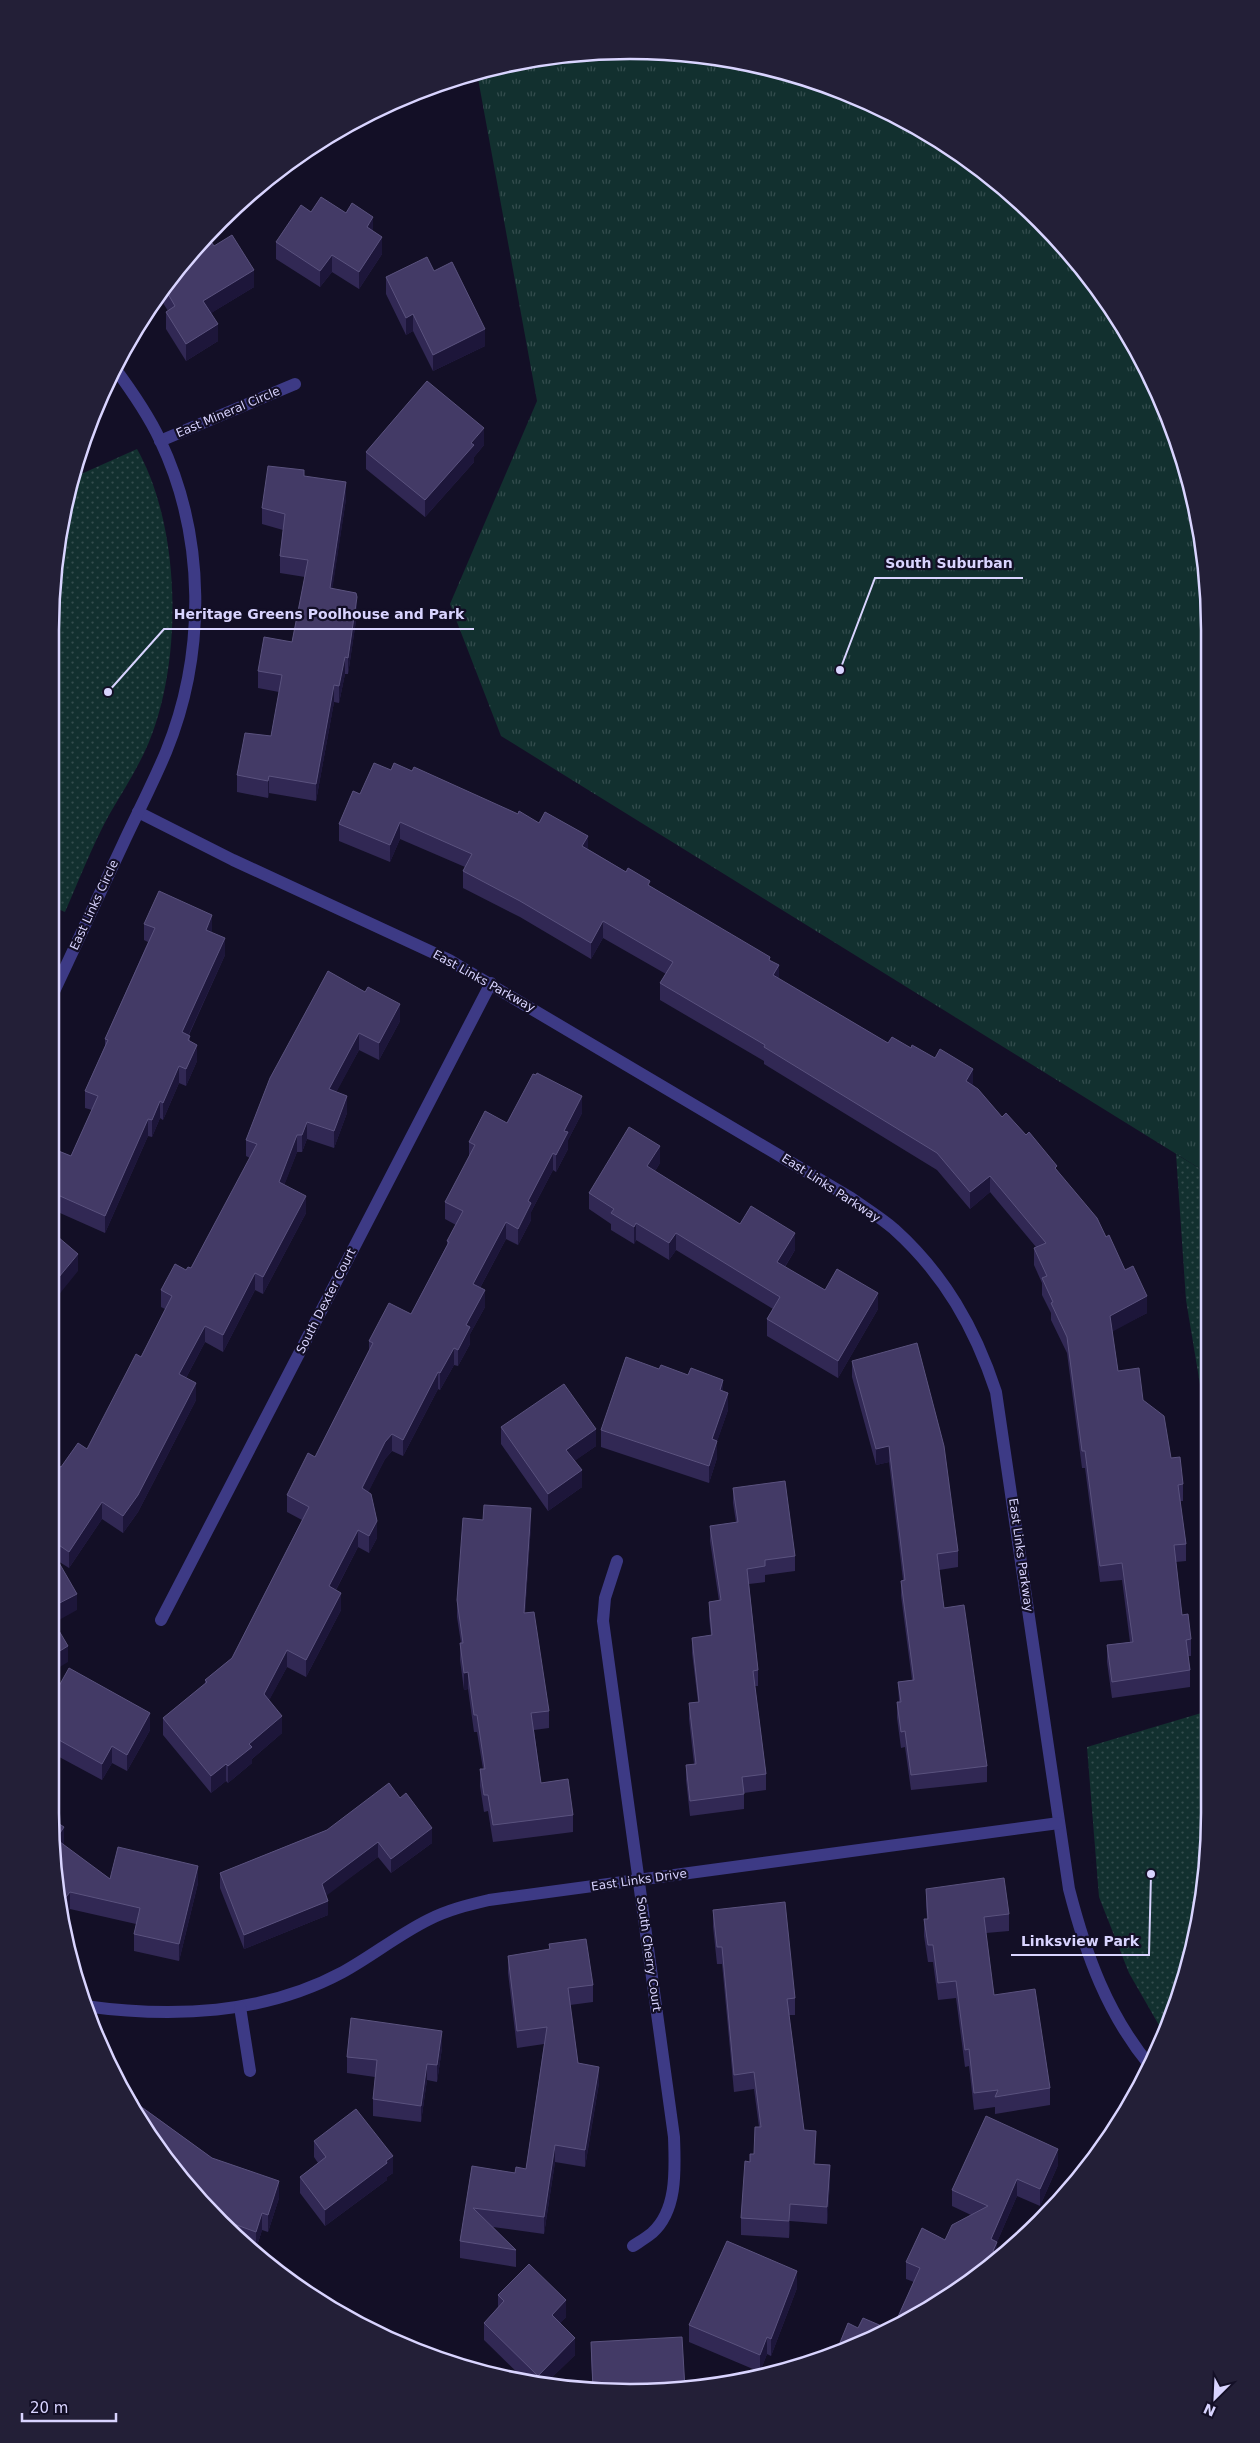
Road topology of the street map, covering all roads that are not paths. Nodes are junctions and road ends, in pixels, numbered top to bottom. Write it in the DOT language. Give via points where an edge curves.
graph roads {
  1 [pos="119,374"];
  2 [pos="295,384"];
  3 [pos="160,440"];
  4 [pos="138,812"];
  5 [pos="59,981"];
  6 [pos="491,983"];
  7 [pos="617,1561"];
  8 [pos="161,1620"];
  9 [pos="1059,1823"];
  10 [pos="639,1880"];
  11 [pos="93,2007"];
  12 [pos="240,2007"];
  13 [pos="1145,2059"];
  14 [pos="250,2071"];
  15 [pos="633,2246"];
  1 -- 3 [label="street, East Mineral Circle"];
  2 -- 3 [label="street, East Mineral Circle"];
  3 -- 4 [label="street, East Mineral Circle" via="188,524 194,562 194,638 178,717 166,752"];
  4 -- 5 [label="street, East Links Circle"];
  4 -- 6 [label="street, East Links Parkway" via="233,860 406,938"];
  6 -- 8 [label="street, South Dexter Court"];
  6 -- 9 [label="street, East Links Parkway" via="851,1198 893,1228 924,1259 950,1292 973,1332 996,1392"];
  7 -- 10 [label="street, South Cherry Court" via="605,1598 603,1621"];
  9 -- 10 [label="street, East Links Drive"];
  9 -- 13 [label="street, East Links Parkway" via="1069,1889 1082,1940 1114,2014"];
  10 -- 12 [label="street, East Links Drive" via="525,1894 456,1908 428,1920 316,1986"];
  10 -- 15 [label="street, South Cherry Court" via="676,2170 673,2194 664,2216 653,2232"];
  11 -- 12 [label="street, East Links Drive" via="165,2014"];
  12 -- 14 [label="street"];
}
